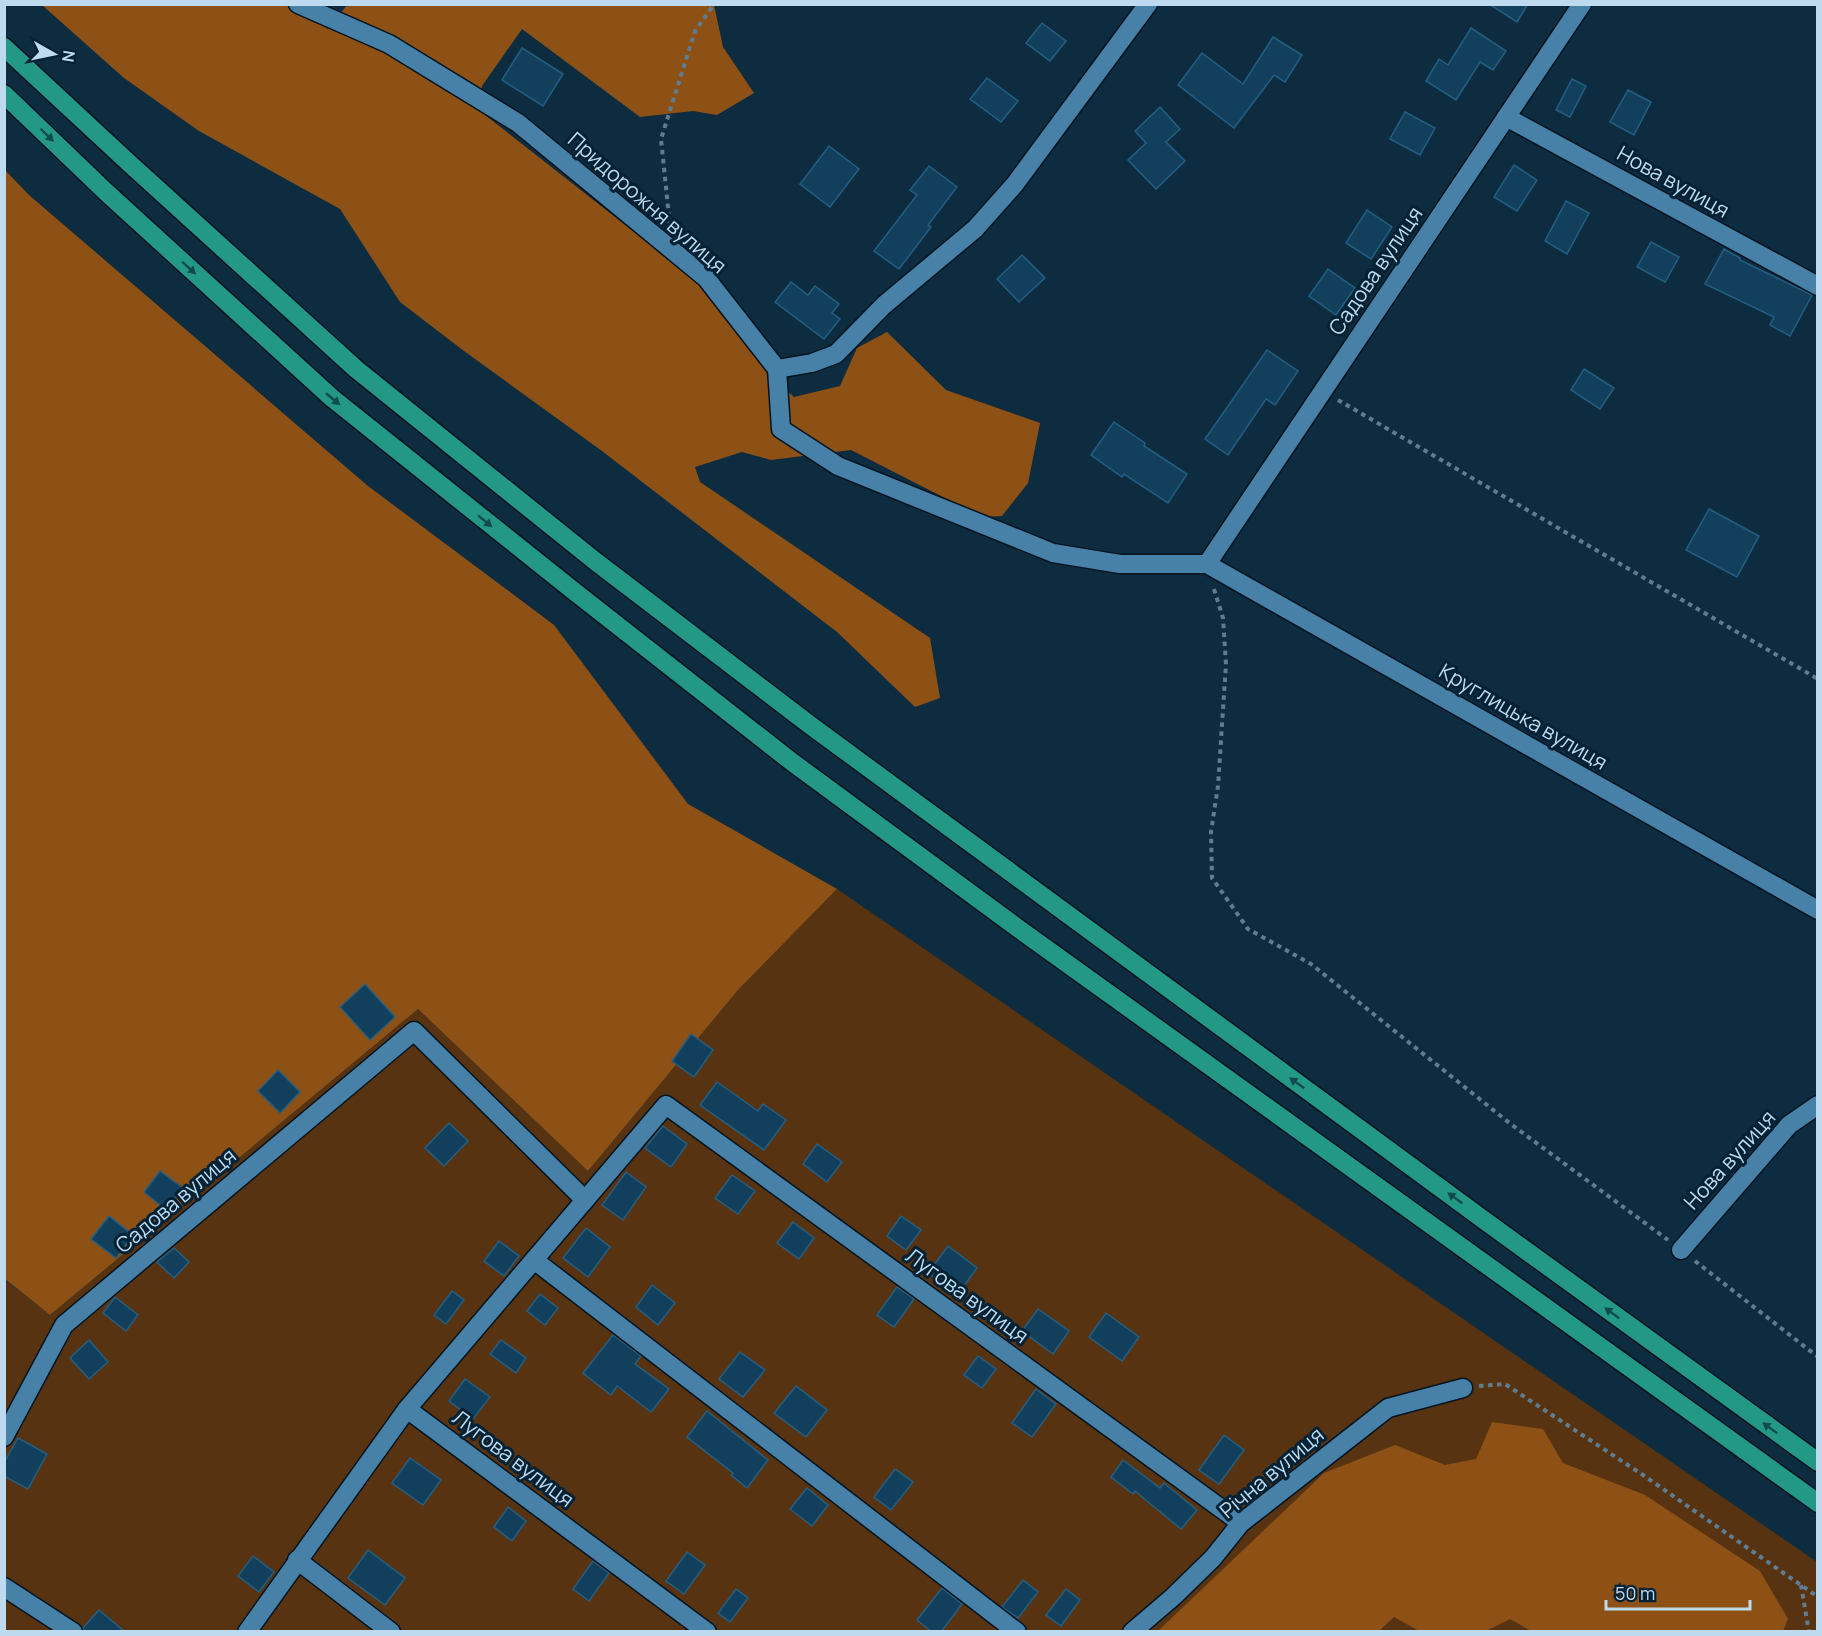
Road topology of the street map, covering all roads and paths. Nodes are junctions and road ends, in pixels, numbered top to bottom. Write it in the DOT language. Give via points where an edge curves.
graph roads {
  1 [pos="298,4"];
  2 [pos="714,4"];
  3 [pos="1148,4"];
  4 [pos="1582,4"];
  5 [pos="4,47"];
  6 [pos="4,94"];
  7 [pos="1506,117"];
  8 [pos="673,250"];
  9 [pos="1818,286"];
  10 [pos="777,369"];
  11 [pos="1322,391"];
  12 [pos="1207,564"];
  13 [pos="1818,679"];
  14 [pos="1818,910"];
  15 [pos="1818,1105"];
  16 [pos="585,1200"];
  17 [pos="1681,1250"];
  18 [pos="534,1260"];
  19 [pos="1818,1357"];
  20 [pos="1463,1388"];
  21 [pos="407,1409"];
  22 [pos="4,1437"];
  23 [pos="1818,1462"];
  24 [pos="1818,1503"];
  25 [pos="1241,1523"];
  26 [pos="297,1560"];
  27 [pos="1801,1585"];
  28 [pos="4,1587"];
  29 [pos="1818,1597"];
  30 [pos="74,1632"];
  31 [pos="247,1632"];
  32 [pos="392,1632"];
  33 [pos="707,1632"];
  34 [pos="1017,1632"];
  35 [pos="1132,1632"];
  36 [pos="1809,1632"];
  1 -- 8 [label="street, Придорожня вулиця" via="389,44 518,123"];
  2 -- 8 [label="path" via="695,31 661,139"];
  3 -- 10 [label="street" via="1015,184 975,229 884,305 836,354"];
  4 -- 7 [label="street, Садова вулиця"];
  23 -- 5 [label="highway, one-way" via="810,725 594,561 356,369"];
  6 -- 24 [label="highway, one-way" via="332,398 792,762"];
  7 -- 9 [label="street, Нова вулиця"];
  7 -- 11 [label="street, Садова вулиця"];
  8 -- 10 [label="street, Придорожня вулиця" via="706,278"];
  10 -- 12 [label="street" via="781,429 838,466 1053,553 1120,564"];
  11 -- 12 [label="street, Садова вулиця"];
  11 -- 13 [label="path"];
  12 -- 14 [label="street, Круглицька вулиця"];
  12 -- 17 [label="path" via="1223,618 1226,664 1211,832 1212,878 1248,929 1311,964 1512,1125"];
  15 -- 17 [label="street, Нова вулиця" via="1789,1125"];
  16 -- 18 [label="street"];
  16 -- 22 [label="street, Садова вулиця" via="414,1031 64,1325"];
  16 -- 25 [label="street, Лугова вулиця" via="666,1105"];
  17 -- 19 [label="path"];
  18 -- 21 [label="street"];
  18 -- 34 [label="street"];
  20 -- 25 [label="street, Річна вулиця" via="1388,1408"];
  20 -- 27 [label="path" via="1505,1384"];
  21 -- 26 [label="street"];
  21 -- 33 [label="street, Лугова вулиця"];
  25 -- 35 [label="street, Річна вулиця" via="1213,1558"];
  26 -- 31 [label="street"];
  26 -- 32 [label="street"];
  27 -- 29 [label="path"];
  27 -- 36 [label="path"];
  28 -- 30 [label="street"];
}
